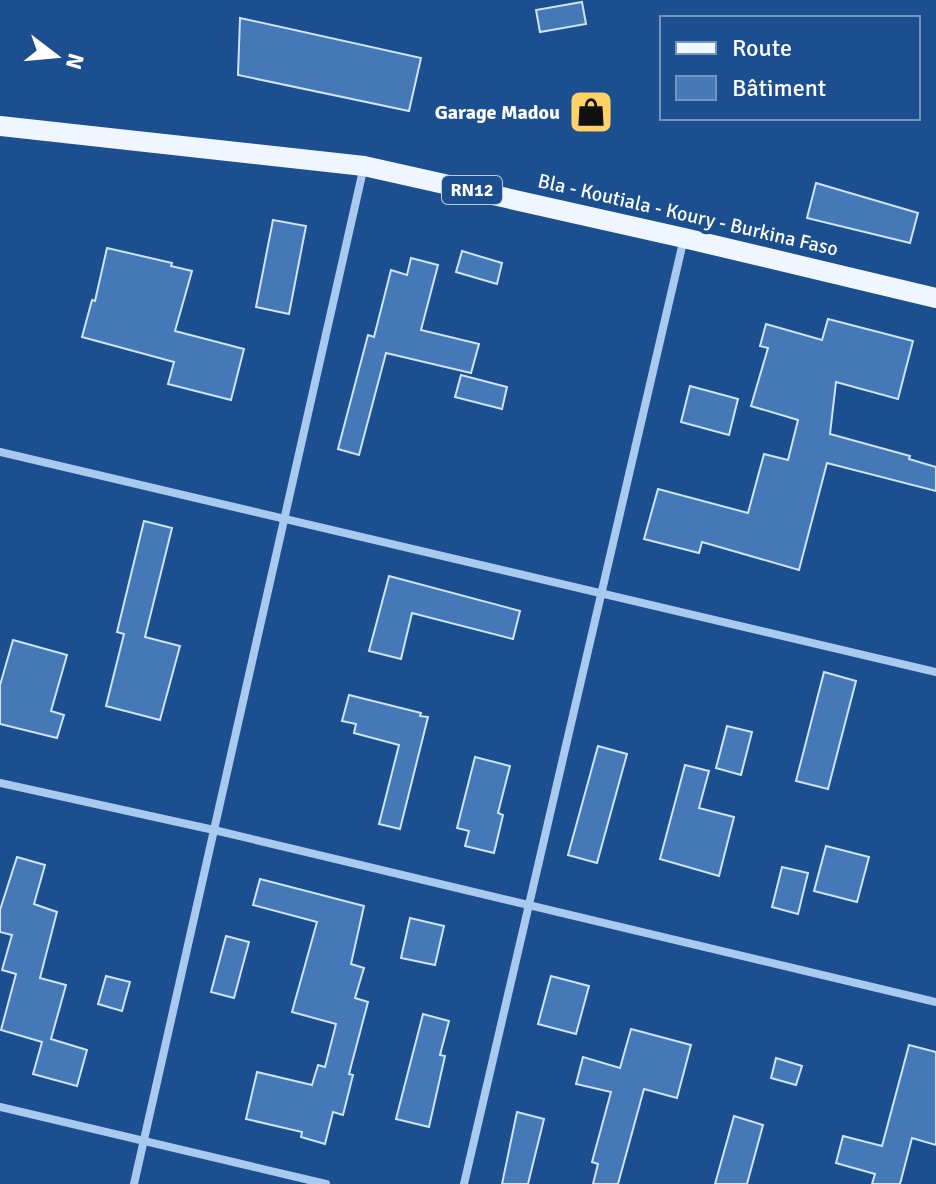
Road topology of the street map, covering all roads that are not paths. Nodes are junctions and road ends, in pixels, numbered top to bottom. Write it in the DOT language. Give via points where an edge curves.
graph roads {
  1 [pos="0,126"];
  2 [pos="364,166"];
  3 [pos="684,238"];
  4 [pos="936,298"];
  5 [pos="0,452"];
  6 [pos="284,519"];
  7 [pos="601,593"];
  8 [pos="936,672"];
  9 [pos="0,783"];
  10 [pos="214,830"];
  11 [pos="529,905"];
  12 [pos="936,1002"];
  13 [pos="0,1107"];
  14 [pos="144,1141"];
  15 [pos="134,1184"];
  16 [pos="326,1184"];
  17 [pos="464,1184"];
  1 -- 2 [label="main road, Bla - Koutiala - Koury - Burkina Faso / RN12"];
  2 -- 3 [label="main road, Bla - Koutiala - Koury - Burkina Faso / RN12"];
  2 -- 6 [label="street"];
  3 -- 4 [label="main road, Bla - Koutiala - Koury - Burkina Faso / RN12"];
  3 -- 7 [label="street"];
  5 -- 6 [label="street"];
  6 -- 7 [label="street"];
  6 -- 10 [label="street"];
  7 -- 8 [label="street"];
  7 -- 11 [label="street"];
  9 -- 10 [label="street"];
  10 -- 11 [label="street"];
  10 -- 14 [label="street"];
  11 -- 12 [label="street"];
  11 -- 17 [label="street"];
  13 -- 14 [label="street"];
  14 -- 15 [label="street"];
  14 -- 16 [label="street"];
}
